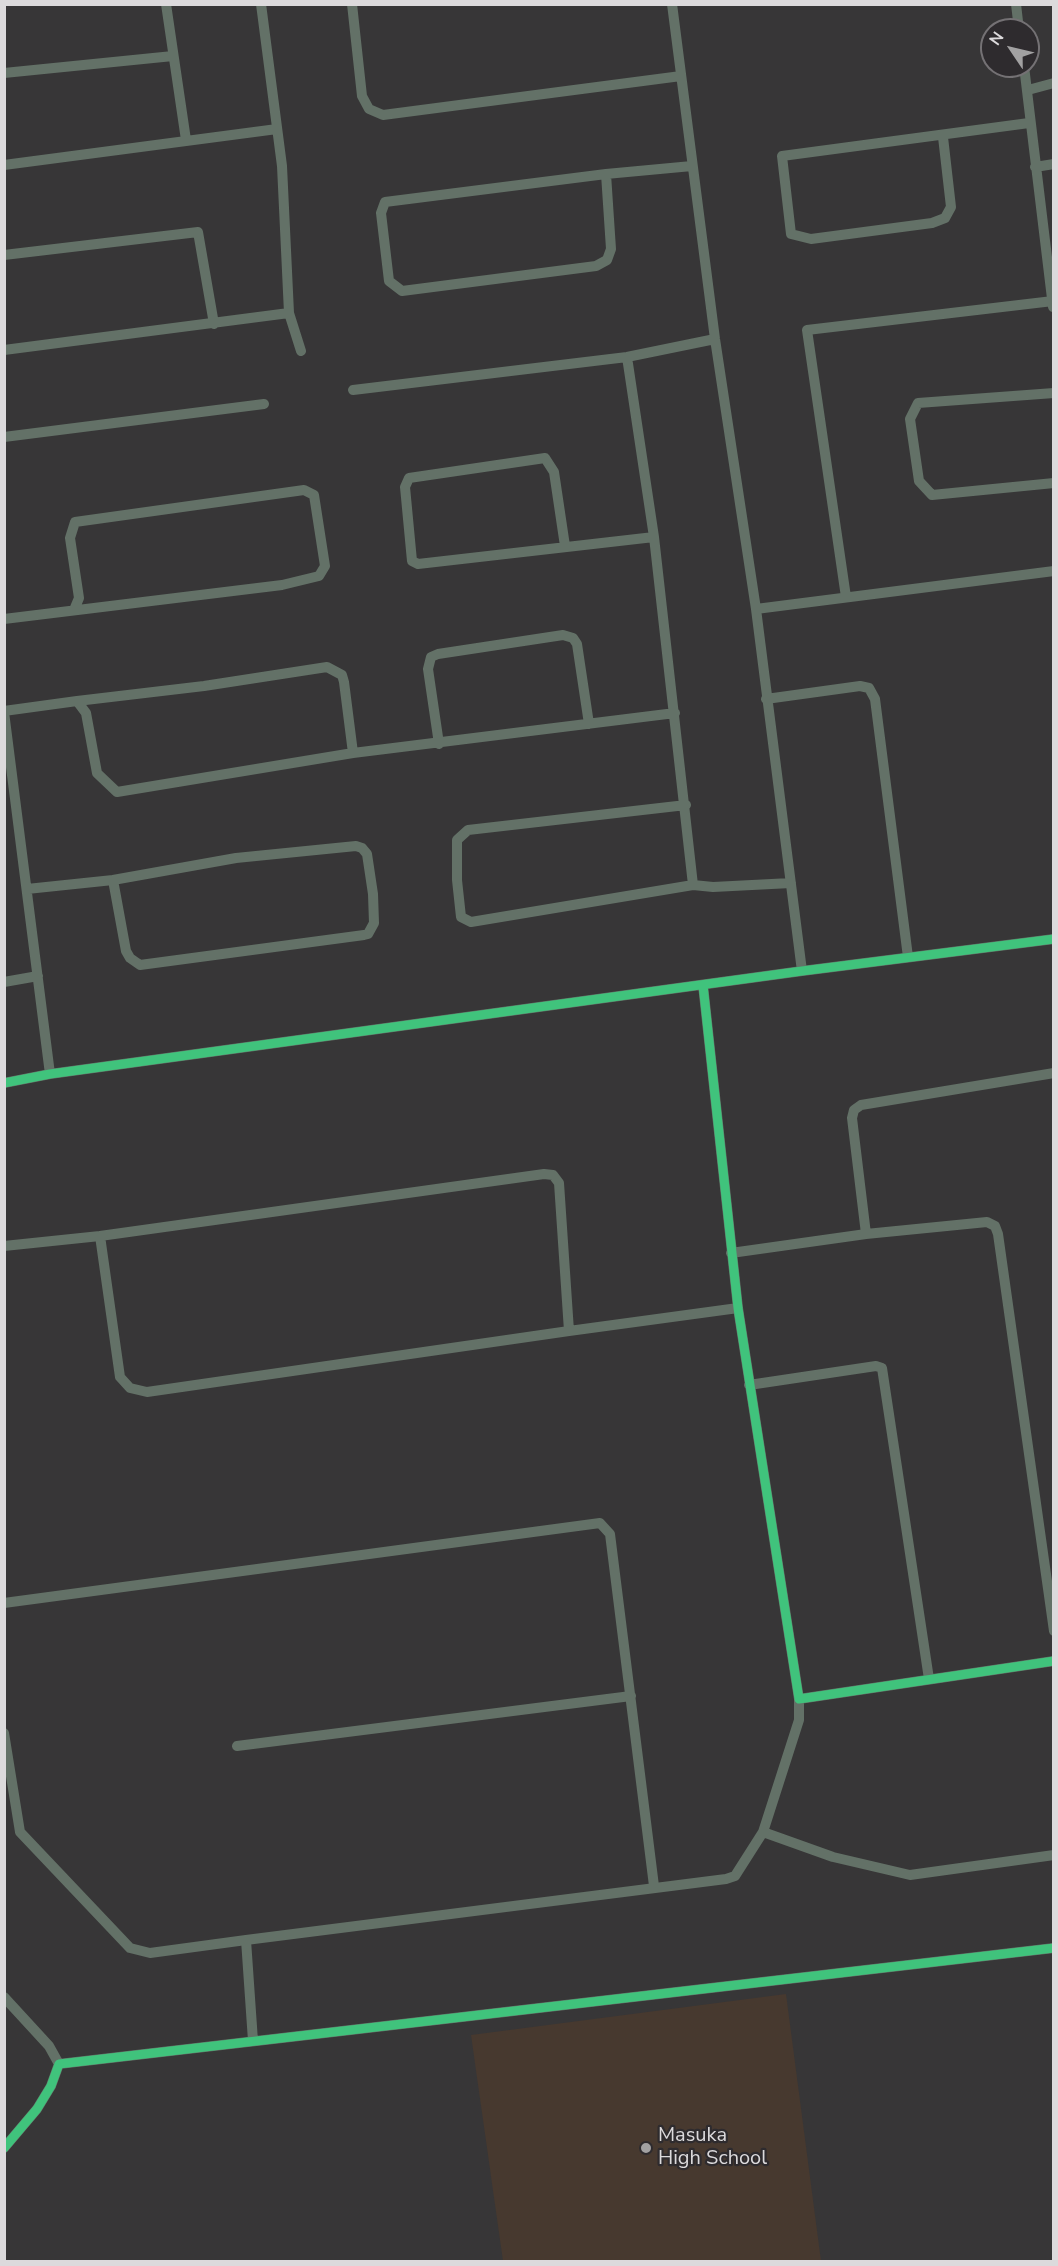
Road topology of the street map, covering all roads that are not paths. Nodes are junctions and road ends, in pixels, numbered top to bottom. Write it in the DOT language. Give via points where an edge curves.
graph roads {
  1 [pos="166,4"];
  2 [pos="261,4"];
  3 [pos="352,4"];
  4 [pos="672,4"];
  5 [pos="173,56"];
  6 [pos="4,73"];
  7 [pos="681,76"];
  8 [pos="1026,78"];
  9 [pos="1053,83"];
  10 [pos="1028,90"];
  11 [pos="1029,123"];
  12 [pos="277,129"];
  13 [pos="943,137"];
  14 [pos="186,140"];
  15 [pos="4,165"];
  16 [pos="1053,165"];
  17 [pos="692,166"];
  18 [pos="1035,167"];
  19 [pos="606,174"];
  20 [pos="4,255"];
  21 [pos="1053,304"];
  22 [pos="289,313"];
  23 [pos="214,324"];
  24 [pos="715,339"];
  25 [pos="4,350"];
  26 [pos="300,351"];
  27 [pos="627,357"];
  28 [pos="353,390"];
  29 [pos="1053,393"];
  30 [pos="264,404"];
  31 [pos="4,437"];
  32 [pos="1053,483"];
  33 [pos="654,537"];
  34 [pos="565,546"];
  35 [pos="1053,571"];
  36 [pos="846,597"];
  37 [pos="756,609"];
  38 [pos="74,610"];
  39 [pos="4,619"];
  40 [pos="766,699"];
  41 [pos="77,701"];
  42 [pos="4,711"];
  43 [pos="675,713"];
  44 [pos="589,724"];
  45 [pos="439,744"];
  46 [pos="354,753"];
  47 [pos="686,805"];
  48 [pos="113,880"];
  49 [pos="791,883"];
  50 [pos="693,885"];
  51 [pos="27,889"];
  52 [pos="1053,939"];
  53 [pos="908,957"];
  54 [pos="802,971"];
  55 [pos="38,976"];
  56 [pos="4,982"];
  57 [pos="702,985"];
  58 [pos="1053,1073"];
  59 [pos="50,1074"];
  60 [pos="4,1083"];
  61 [pos="866,1234"];
  62 [pos="100,1236"];
  63 [pos="4,1246"];
  64 [pos="731,1253"];
  65 [pos="738,1308"];
  66 [pos="568,1331"];
  67 [pos="749,1384"];
  68 [pos="4,1603"];
  69 [pos="1053,1630"];
  70 [pos="1053,1662"];
  71 [pos="929,1679"];
  72 [pos="631,1696"];
  73 [pos="800,1699"];
  74 [pos="4,1733"];
  75 [pos="237,1746"];
  76 [pos="763,1832"];
  77 [pos="1053,1855"];
  78 [pos="654,1886"];
  79 [pos="246,1940"];
  80 [pos="1053,1948"];
  81 [pos="4,1997"];
  82 [pos="253,2041"];
  83 [pos="59,2064"];
  84 [pos="4,2148"];
  1 -- 5 [label="street"];
  2 -- 12 [label="street"];
  3 -- 7 [label="street" via="362,96 369,109 383,115"];
  4 -- 7 [label="street"];
  5 -- 6 [label="street"];
  5 -- 14 [label="street"];
  7 -- 17 [label="street"];
  8 -- 10 [label="street"];
  9 -- 10 [label="street"];
  10 -- 11 [label="street"];
  11 -- 13 [label="street"];
  11 -- 18 [label="street"];
  12 -- 14 [label="street"];
  12 -- 22 [label="street"];
  13 -- 13 [label="street" via="951,207 945,218 811,239 791,234 782,156"];
  14 -- 15 [label="street"];
  16 -- 18 [label="street"];
  17 -- 19 [label="street"];
  17 -- 24 [label="street"];
  18 -- 21 [label="street"];
  19 -- 19 [label="street" via="385,202 381,213 389,281 402,291 596,266 607,260 611,249"];
  20 -- 23 [label="street" via="198,232"];
  21 -- 36 [label="street" via="807,330"];
  22 -- 23 [label="street"];
  22 -- 26 [label="street"];
  23 -- 25 [label="street"];
  24 -- 27 [label="street"];
  24 -- 37 [label="street"];
  27 -- 28 [label="street"];
  27 -- 33 [label="street"];
  29 -- 32 [label="street" via="918,403 910,419 919,481 932,495"];
  30 -- 31 [label="street"];
  33 -- 34 [label="street"];
  33 -- 43 [label="street"];
  34 -- 34 [label="street" via="418,564 412,561 405,487 409,478 545,458 554,472"];
  35 -- 36 [label="street"];
  36 -- 37 [label="street"];
  37 -- 40 [label="street"];
  38 -- 38 [label="street" via="78,598 70,538 75,522 304,490 314,495 325,566 319,576 282,585"];
  38 -- 39 [label="street"];
  40 -- 49 [label="street"];
  40 -- 53 [label="street" via="869,688 875,699"];
  41 -- 42 [label="street"];
  41 -- 46 [label="street" via="86,713 97,773 117,792"];
  41 -- 46 [label="street" via="327,667 342,675"];
  42 -- 51 [label="street"];
  43 -- 44 [label="street"];
  43 -- 47 [label="street"];
  44 -- 45 [label="street"];
  44 -- 45 [label="street" via="577,644 563,635 431,657 428,669"];
  45 -- 46 [label="street"];
  47 -- 50 [label="street"];
  47 -- 50 [label="street" via="468,830 457,840 457,880 461,917 471,922"];
  48 -- 48 [label="street" via="236,858 356,846 367,854 374,922 364,935 140,965 126,951"];
  48 -- 51 [label="street"];
  49 -- 50 [label="street"];
  49 -- 54 [label="street"];
  51 -- 55 [label="street"];
  52 -- 53 [label="street"];
  53 -- 54 [label="street"];
  54 -- 57 [label="street"];
  55 -- 56 [label="street"];
  55 -- 59 [label="street"];
  57 -- 59 [label="street"];
  57 -- 64 [label="street"];
  58 -- 61 [label="street" via="861,1105 854,1110"];
  59 -- 60 [label="street"];
  61 -- 64 [label="street"];
  61 -- 69 [label="street" via="987,1222 995,1226"];
  62 -- 63 [label="street"];
  62 -- 66 [label="street" via="120,1377 130,1388 147,1392"];
  62 -- 66 [label="street" via="553,1175 559,1183"];
  64 -- 65 [label="street"];
  65 -- 66 [label="street"];
  65 -- 67 [label="street"];
  67 -- 71 [label="street" via="882,1368"];
  67 -- 73 [label="street"];
  68 -- 72 [label="street" via="600,1523 610,1534"];
  70 -- 71 [label="street"];
  71 -- 73 [label="street"];
  72 -- 75 [label="street"];
  72 -- 78 [label="street"];
  73 -- 76 [label="street" via="799,1720"];
  74 -- 79 [label="street" via="20,1832 130,1948 150,1953"];
  76 -- 77 [label="street" via="833,1857 910,1875"];
  76 -- 78 [label="street" via="735,1876"];
  78 -- 79 [label="street"];
  79 -- 82 [label="street"];
  80 -- 82 [label="street"];
  81 -- 83 [label="street" via="49,2046"];
  82 -- 83 [label="street"];
  83 -- 84 [label="street" via="37,2109"];
}
